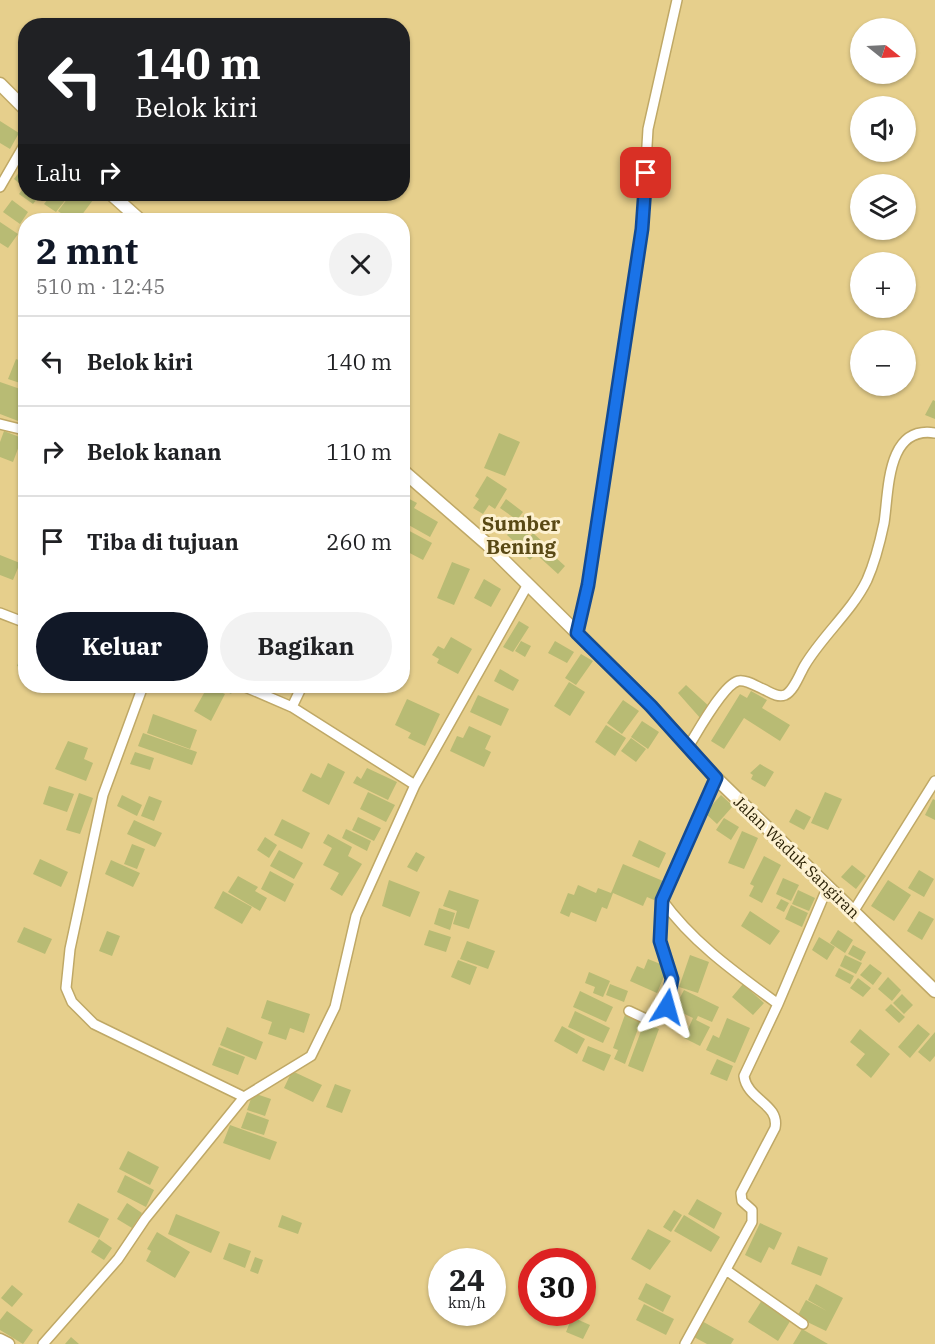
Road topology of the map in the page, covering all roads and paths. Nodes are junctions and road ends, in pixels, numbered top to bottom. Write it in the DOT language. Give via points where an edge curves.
graph roads {
  1 [pos="677,0"];
  2 [pos="0,84"];
  3 [pos="18,102"];
  4 [pos="18,155"];
  5 [pos="0,187"];
  6 [pos="118,201"];
  7 [pos="129,213"];
  8 [pos="0,424"];
  9 [pos="18,428"];
  10 [pos="935,433"];
  11 [pos="410,478"];
  12 [pos="527,586"];
  13 [pos="0,613"];
  14 [pos="18,620"];
  15 [pos="577,633"];
  16 [pos="140,693"];
  17 [pos="259,693"];
  18 [pos="299,693"];
  19 [pos="292,707"];
  20 [pos="688,747"];
  21 [pos="716,778"];
  22 [pos="935,782"];
  23 [pos="415,785"];
  24 [pos="828,886"];
  25 [pos="662,900"];
  26 [pos="853,912"];
  27 [pos="935,991"];
  28 [pos="778,1004"];
  29 [pos="629,1011"];
  30 [pos="244,1097"];
  31 [pos="726,1270"];
  32 [pos="803,1324"];
  33 [pos="0,1340"];
  34 [pos="8,1344"];
  35 [pos="43,1344"];
  36 [pos="685,1344"];
  1 -- 15 [label="street" via="648,129 642,229 588,585"];
  2 -- 3 [label="street"];
  4 -- 5 [label="street"];
  6 -- 7 [label="street"];
  8 -- 9 [label="street"];
  10 -- 20 [label="street" via="920,432 909,437 898,451 891,464 884,522 869,576 815,649 792,688 776,695 743,681 731,684"];
  11 -- 12 [label="street, Jalan Waduk Sangiran" via="487,544"];
  12 -- 15 [label="street, Jalan Waduk Sangiran"];
  12 -- 23 [label="street"];
  13 -- 14 [label="street"];
  15 -- 20 [label="street, Jalan Waduk Sangiran"];
  16 -- 30 [label="street" via="103,795 70,950 66,988 72,1002 94,1024"];
  17 -- 19 [label="street"];
  18 -- 19 [label="street"];
  19 -- 23 [label="street"];
  20 -- 21 [label="street, Jalan Waduk Sangiran"];
  21 -- 24 [label="street, Jalan Waduk Sangiran"];
  21 -- 25 [label="street"];
  22 -- 26 [label="street"];
  23 -- 30 [label="street" via="356,916 335,1007 317,1047 311,1056"];
  24 -- 26 [label="street, Jalan Waduk Sangiran"];
  24 -- 28 [label="street"];
  25 -- 28 [label="street" via="702,945"];
  25 -- 29 [label="street" via="660,941 672,979 667,1007 656,1019"];
  26 -- 27 [label="street, Jalan Waduk Sangiran"];
  28 -- 31 [label="street" via="744,1076 750,1093 775,1113 775,1128 741,1193 742,1201 752,1210 752,1222"];
  30 -- 35 [label="street" via="145,1219 118,1259"];
  31 -- 32 [label="street"];
  31 -- 36 [label="street"];
  33 -- 34 [label="street"];
}
